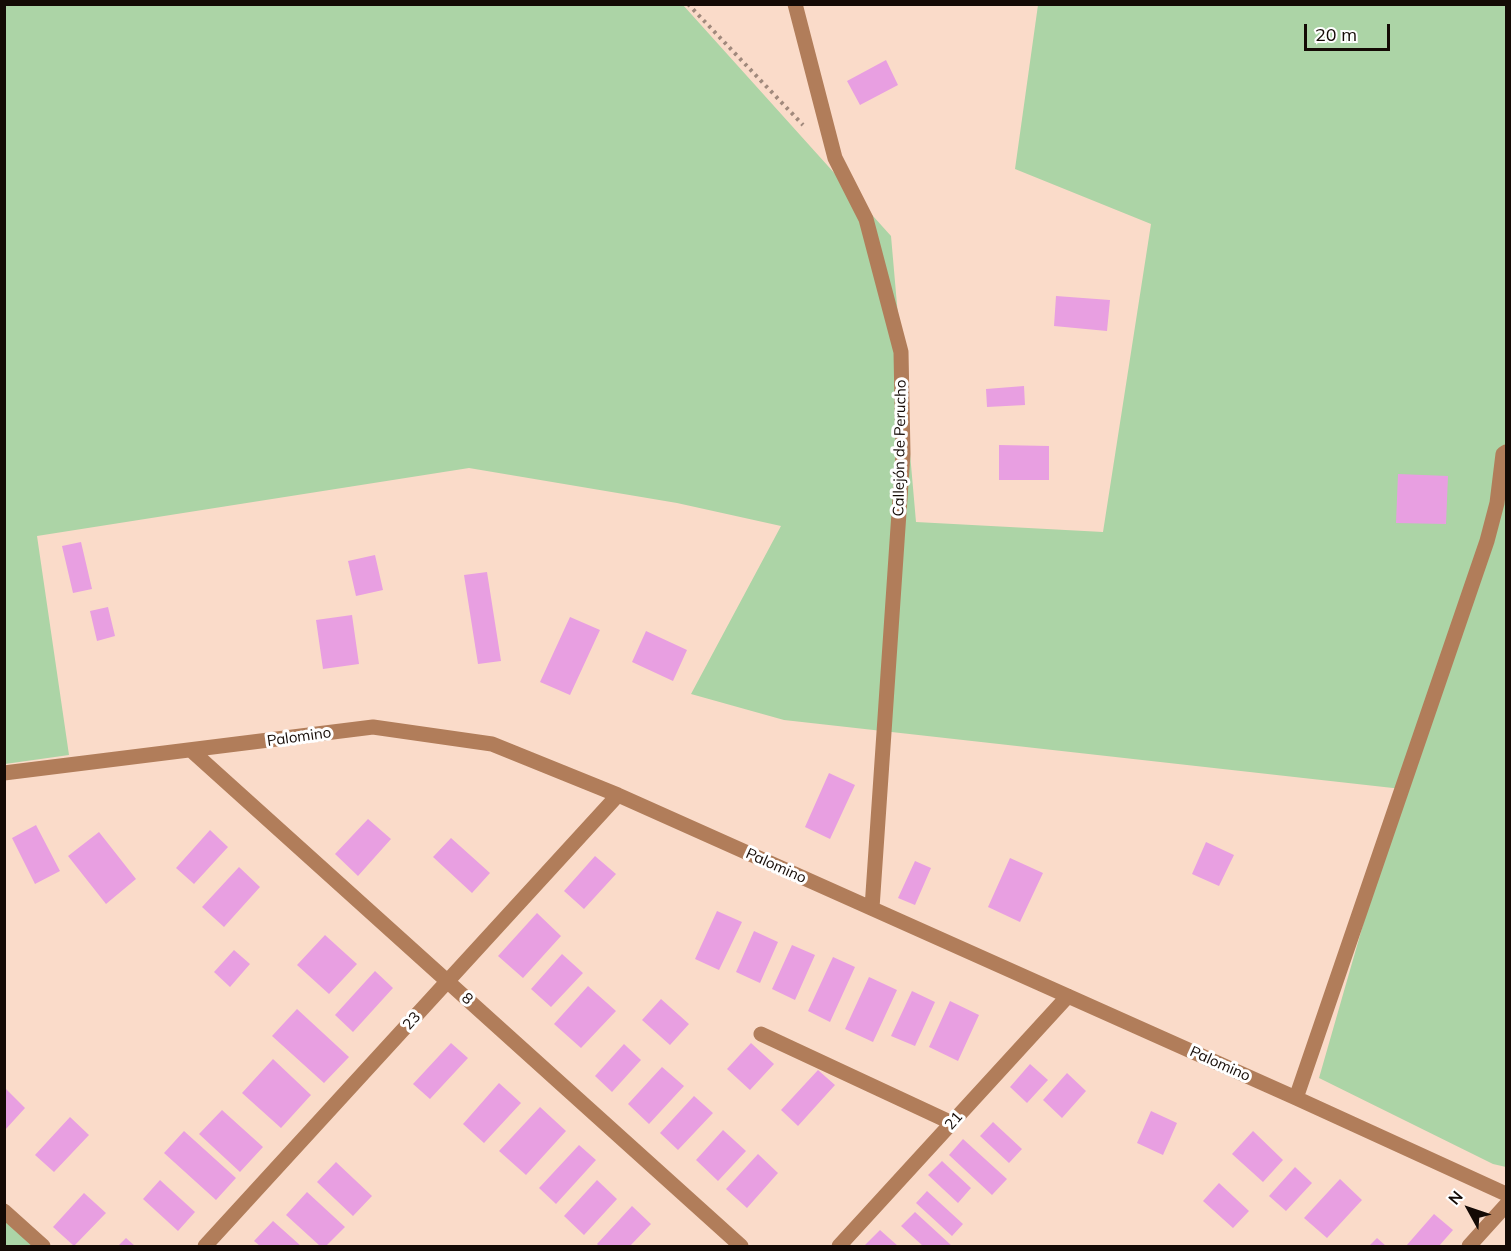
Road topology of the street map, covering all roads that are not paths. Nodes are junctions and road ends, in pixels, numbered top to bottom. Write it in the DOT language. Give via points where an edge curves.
graph roads {
  1 [pos="795,4"];
  2 [pos="1506,452"];
  3 [pos="193,752"];
  4 [pos="4,773"];
  5 [pos="618,795"];
  6 [pos="872,908"];
  7 [pos="448,981"];
  8 [pos="1068,996"];
  9 [pos="761,1034"];
  10 [pos="1296,1098"];
  11 [pos="952,1123"];
  12 [pos="1506,1194"];
  13 [pos="1506,1205"];
  14 [pos="4,1212"];
  15 [pos="43,1246"];
  16 [pos="205,1246"];
  17 [pos="741,1246"];
  18 [pos="839,1246"];
  19 [pos="1469,1246"];
  1 -- 6 [label="street, Callejón de Perucho" via="835,158 866,219 902,352 903,454"];
  2 -- 10 [label="street" via="1486,541"];
  3 -- 4 [label="street, Palomino"];
  3 -- 5 [label="street, Palomino" via="373,727 492,744"];
  3 -- 7 [label="street, 8"];
  5 -- 6 [label="street, Palomino"];
  5 -- 7 [label="street, 23"];
  6 -- 8 [label="street, Palomino"];
  7 -- 16 [label="street, 23"];
  7 -- 17 [label="street, 8"];
  8 -- 10 [label="street, Palomino"];
  8 -- 11 [label="street, 21"];
  9 -- 11 [label="street"];
  10 -- 12 [label="street, Palomino"];
  11 -- 18 [label="street, 21"];
  13 -- 19 [label="street"];
  14 -- 15 [label="street"];
}
